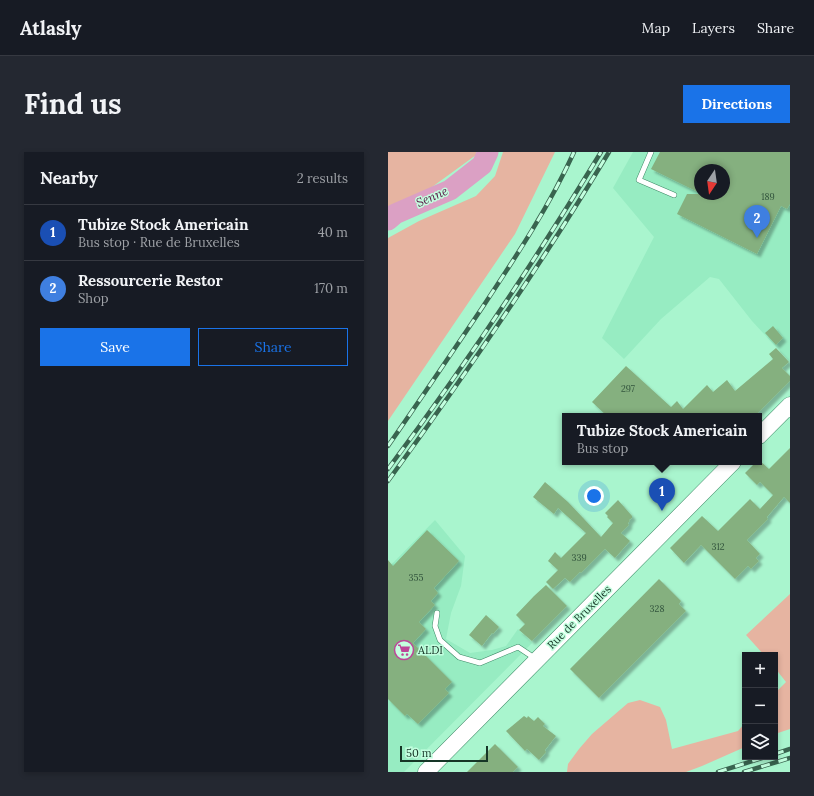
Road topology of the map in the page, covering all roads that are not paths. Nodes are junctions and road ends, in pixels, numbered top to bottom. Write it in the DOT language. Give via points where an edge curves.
graph roads {
  1 [pos="651,152"];
  2 [pos="674,195"];
  3 [pos="790,405"];
  4 [pos="762,433"];
  5 [pos="730,465"];
  6 [pos="437,613"];
  7 [pos="536,660"];
  8 [pos="426,772"];
  1 -- 2 [label="lane" via="639,180"];
  3 -- 4 [label="main road"];
  5 -- 7 [label="main road, Rue de Bruxelles"];
  6 -- 7 [label="lane" via="435,626 440,640 459,657 480,663 518,647"];
  7 -- 8 [label="main road, Rue de Bruxelles"];
}
